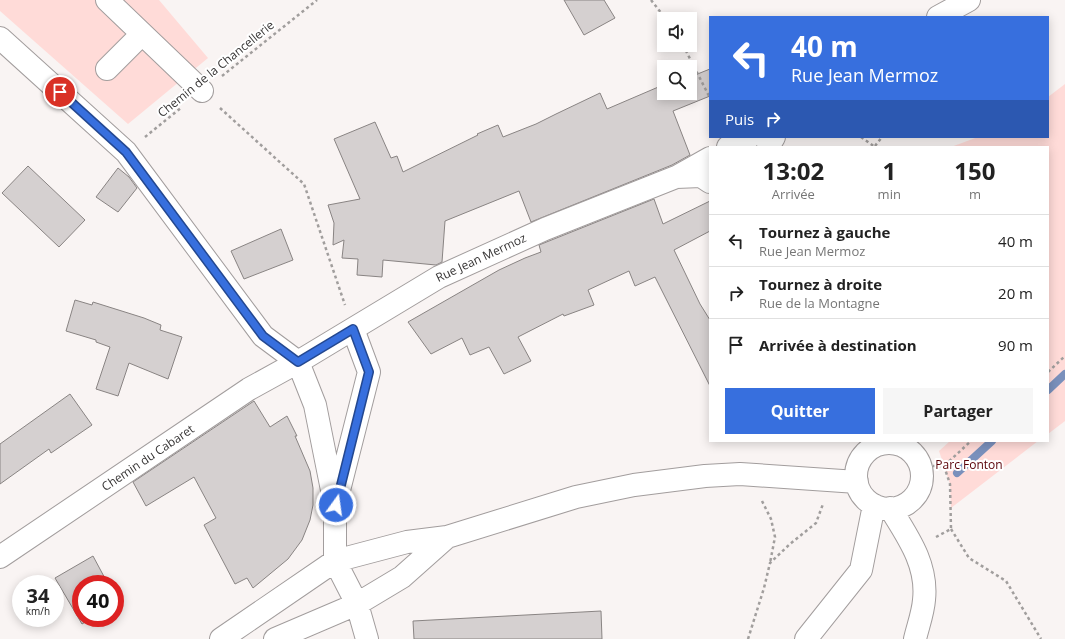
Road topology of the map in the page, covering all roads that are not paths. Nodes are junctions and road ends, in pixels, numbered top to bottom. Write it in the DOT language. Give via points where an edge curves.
graph roads {
  1 [pos="107,0"];
  2 [pos="969,0"];
  3 [pos="940,16"];
  4 [pos="142,34"];
  5 [pos="0,38"];
  6 [pos="107,69"];
  7 [pos="202,91"];
  8 [pos="748,138"];
  9 [pos="730,146"];
  10 [pos="709,159"];
  11 [pos="676,177"];
  12 [pos="709,181"];
  13 [pos="353,329"];
  14 [pos="298,362"];
  15 [pos="884,442"];
  16 [pos="857,482"];
  17 [pos="336,505"];
  18 [pos="882,507"];
  19 [pos="447,537"];
  20 [pos="0,558"];
  21 [pos="335,561"];
  22 [pos="357,604"];
  23 [pos="221,639"];
  24 [pos="276,639"];
  25 [pos="367,639"];
  26 [pos="806,639"];
  27 [pos="915,639"];
  1 -- 4 [label="street"];
  2 -- 3 [label="street"];
  4 -- 6 [label="street"];
  4 -- 7 [label="street"];
  5 -- 14 [label="street" via="126,152 263,336"];
  8 -- 9 [label="street"];
  10 -- 11 [label="street, Rue Jean Mermoz"];
  11 -- 12 [label="street, Rue Jean Mermoz" via="701,176"];
  11 -- 13 [label="street, Rue Jean Mermoz" via="545,229 439,277"];
  13 -- 14 [label="street, Rue Jean Mermoz"];
  13 -- 17 [label="street" via="369,372"];
  14 -- 17 [label="street" via="316,405"];
  14 -- 20 [label="street, Chemin du Cabaret" via="249,390"];
  15 -- 16 [label="street" via="868,450 862,457 858,465"];
  15 -- 18 [label="street" via="894,443 912,451 921,466 922,476 921,486 909,502 900,507"];
  16 -- 18 [label="street" via="863,495"];
  16 -- 19 [label="street" via="740,474 705,476 576,497"];
  17 -- 21 [label="street"];
  18 -- 26 [label="street" via="861,570"];
  18 -- 27 [label="street" via="914,547 923,573 924,599"];
  19 -- 21 [label="street" via="406,542"];
  19 -- 22 [label="street" via="402,577"];
  21 -- 22 [label="street"];
  21 -- 23 [label="street"];
  22 -- 24 [label="street"];
  22 -- 25 [label="street"];
}
